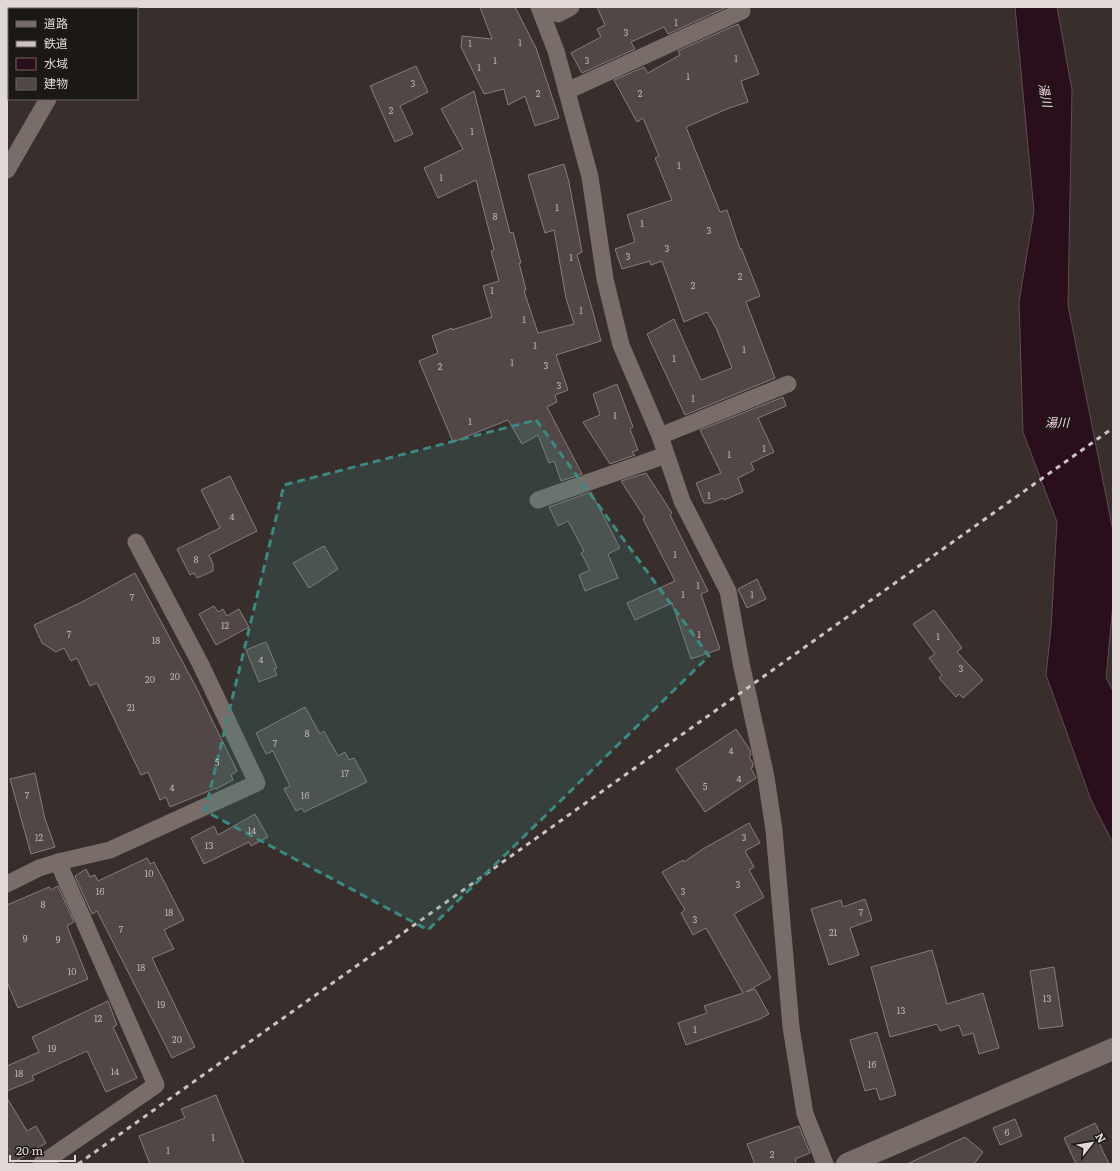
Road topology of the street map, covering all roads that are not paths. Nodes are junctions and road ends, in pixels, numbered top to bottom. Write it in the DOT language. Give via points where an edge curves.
graph roads {
  1 [pos="572,7"];
  2 [pos="539,8"];
  3 [pos="742,11"];
  4 [pos="567,91"];
  5 [pos="47,100"];
  6 [pos="7,170"];
  7 [pos="788,384"];
  8 [pos="660,436"];
  9 [pos="666,455"];
  10 [pos="538,500"];
  11 [pos="136,542"];
  12 [pos="58,862"];
  13 [pos="7,884"];
  14 [pos="1113,1049"];
  15 [pos="41,1164"];
  16 [pos="825,1164"];
  17 [pos="846,1164"];
  1 -- 2 [label="street" via="558,14"];
  2 -- 4 [label="street" via="556,51"];
  3 -- 4 [label="street"];
  4 -- 8 [label="street" via="590,177 605,279 621,345"];
  5 -- 6 [label="street"];
  7 -- 8 [label="street"];
  8 -- 9 [label="street"];
  9 -- 10 [label="street"];
  9 -- 16 [label="street" via="682,502 728,591 766,777 774,830 791,1027 805,1114"];
  11 -- 12 [label="street" via="200,663 257,783 110,850"];
  12 -- 13 [label="street" via="39,868"];
  12 -- 15 [label="street" via="156,1085"];
  14 -- 17 [label="street"];
}
